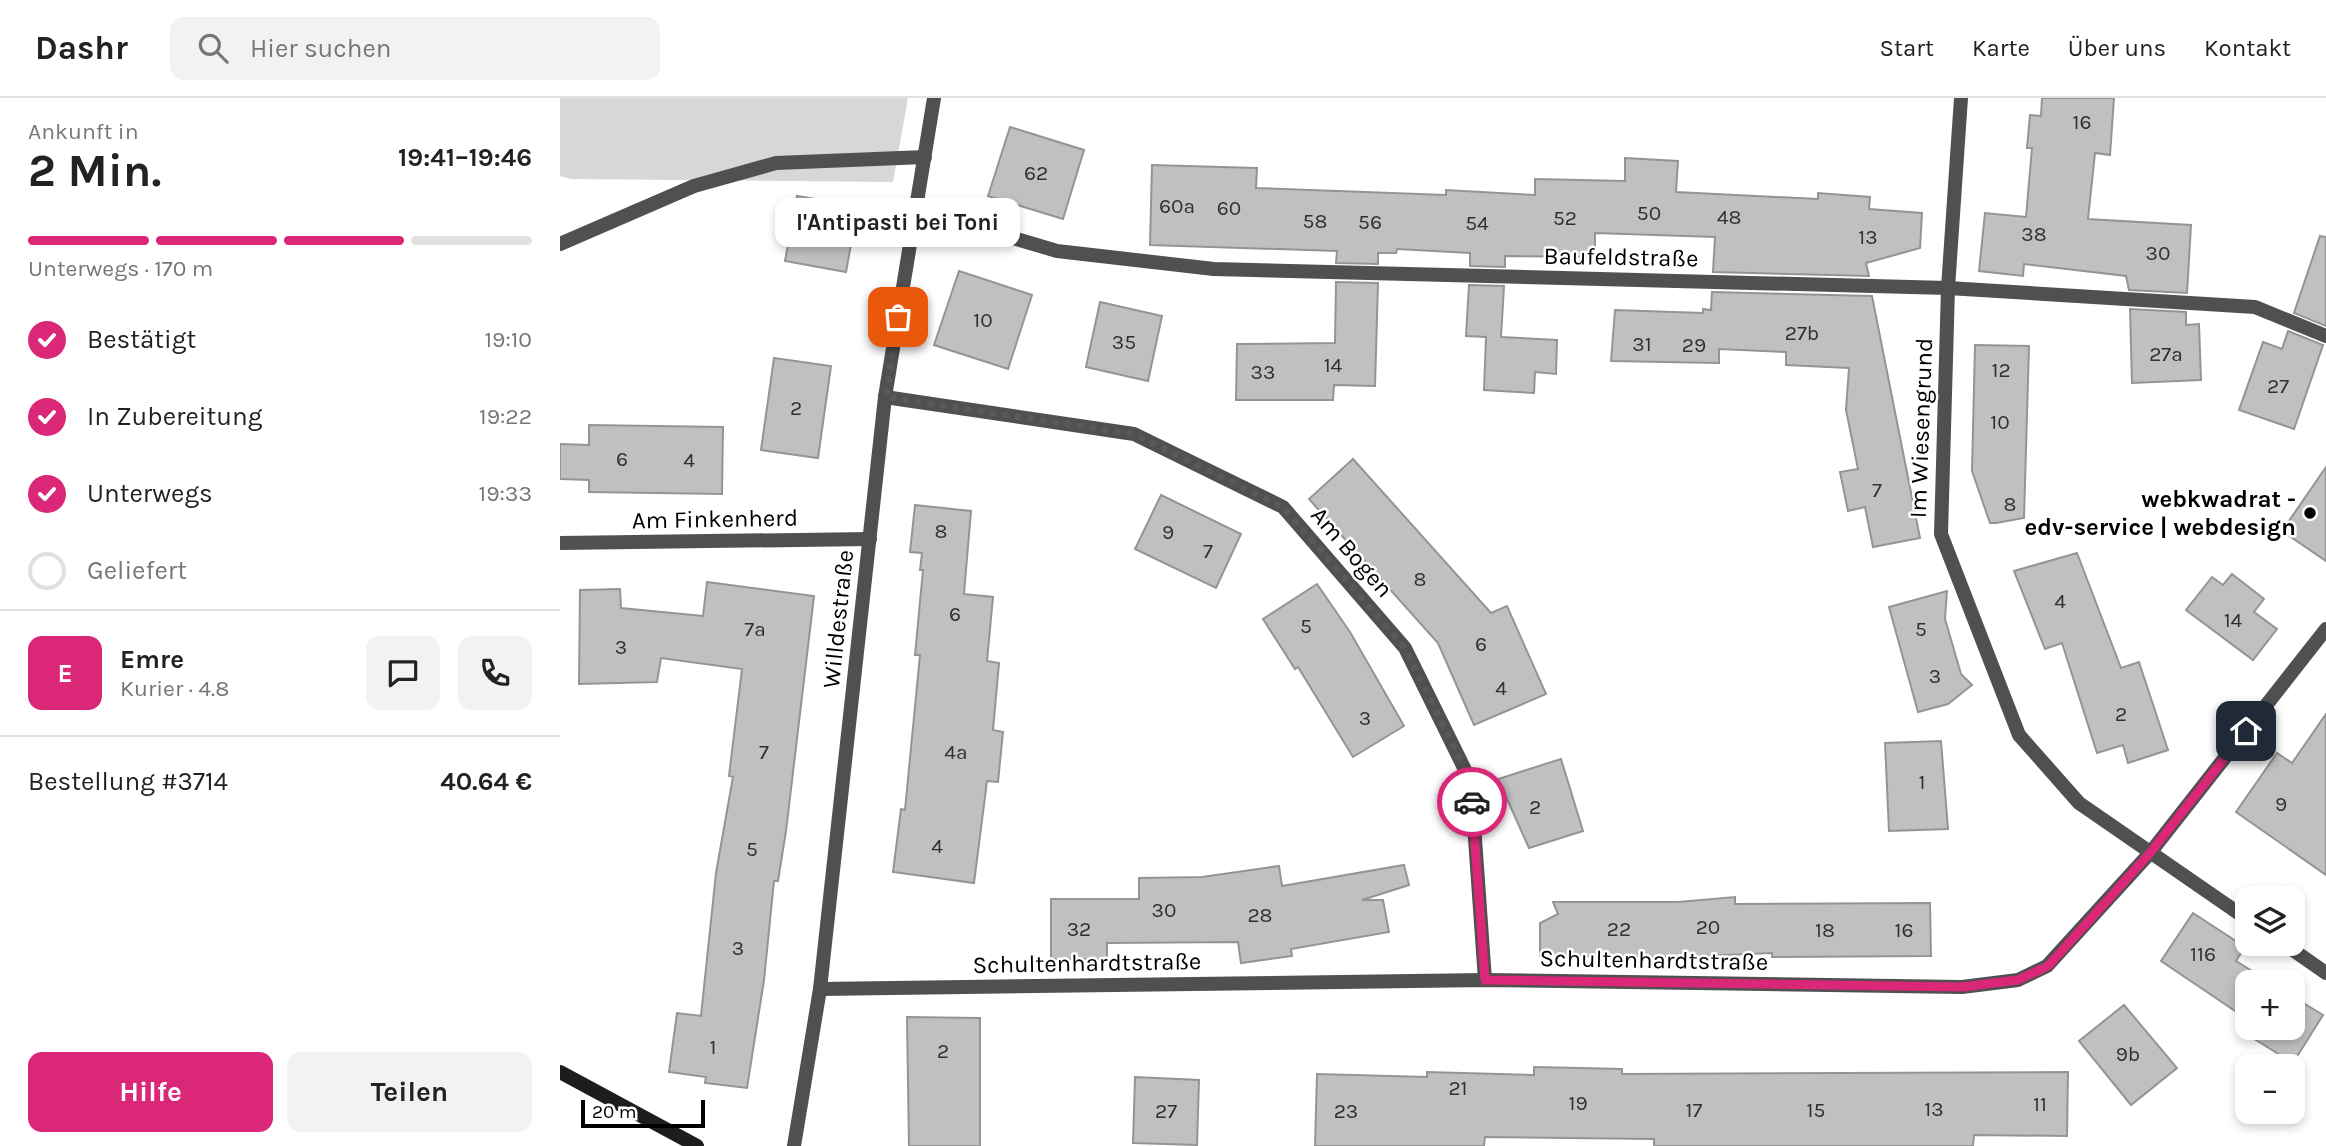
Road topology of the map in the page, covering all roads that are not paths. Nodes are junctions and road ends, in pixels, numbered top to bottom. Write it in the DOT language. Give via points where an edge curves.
graph roads {
  1 [pos="934,98"];
  2 [pos="1961,98"];
  3 [pos="925,158"];
  4 [pos="915,209"];
  5 [pos="560,244"];
  6 [pos="1948,288"];
  7 [pos="2326,336"];
  8 [pos="886,397"];
  9 [pos="870,539"];
  10 [pos="560,543"];
  11 [pos="2326,629"];
  12 [pos="2150,853"];
  13 [pos="2235,911"];
  14 [pos="2302,956"];
  15 [pos="2326,973"];
  16 [pos="1485,980"];
  17 [pos="820,989"];
  18 [pos="560,1072"];
  19 [pos="697,1146"];
  20 [pos="794,1146"];
  1 -- 3 [label="street, Willdestraße"];
  2 -- 6 [label="street, Im Wiesengrund"];
  3 -- 4 [label="street, Willdestraße"];
  3 -- 5 [label="street" via="776,163 694,186"];
  4 -- 6 [label="street, Baufeldstraße" via="1056,251 1214,269"];
  4 -- 8 [label="street, Willdestraße"];
  6 -- 7 [label="street, Baufeldstraße" via="2255,307"];
  6 -- 12 [label="street, Im Wiesengrund" via="1941,534 2019,735 2078,803"];
  8 -- 9 [label="street, Willdestraße"];
  8 -- 16 [label="street, Am Bogen" via="1134,434 1283,507 1405,648 1471,782"];
  9 -- 10 [label="street, Am Finkenherd"];
  9 -- 17 [label="street, Willdestraße"];
  11 -- 12 [label="street, Schultenhardtstraße"];
  12 -- 13 [label="street, Im Wiesengrund"];
  12 -- 16 [label="street, Schultenhardtstraße" via="2048,966 2018,980 1962,987"];
  14 -- 15 [label="street"];
  16 -- 17 [label="street, Schultenhardtstraße"];
  17 -- 20 [label="street, Willdestraße"];
  18 -- 19 [label="main road"];
}
